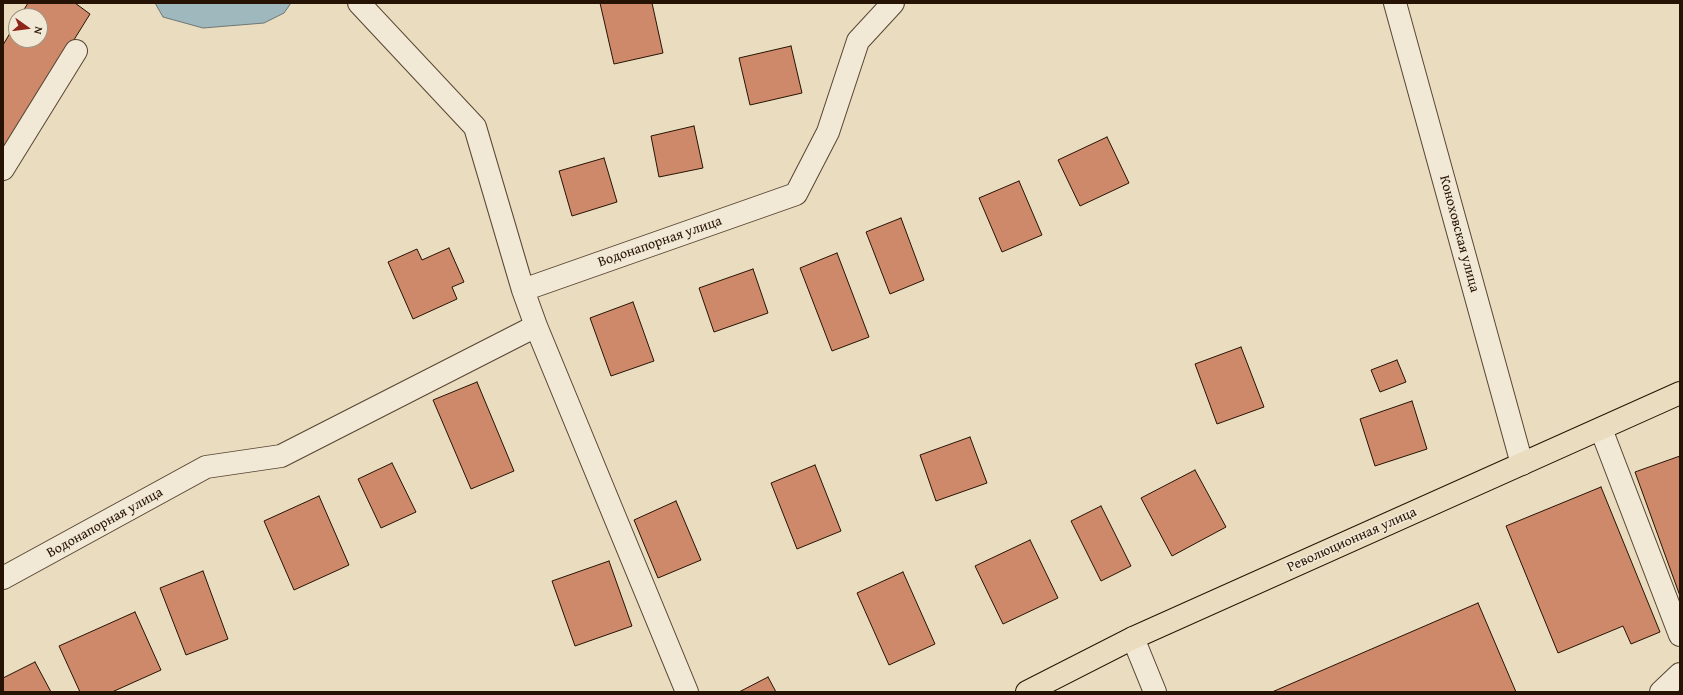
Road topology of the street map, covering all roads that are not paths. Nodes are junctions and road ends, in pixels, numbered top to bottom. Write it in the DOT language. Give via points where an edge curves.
graph roads {
  1 [pos="359,3"];
  2 [pos="892,3"];
  3 [pos="1395,3"];
  4 [pos="76,52"];
  5 [pos="3,169"];
  6 [pos="523,290"];
  7 [pos="536,326"];
  8 [pos="1680,393"];
  9 [pos="1601,429"];
  10 [pos="1522,464"];
  11 [pos="3,578"];
  12 [pos="1680,634"];
  13 [pos="1133,638"];
  14 [pos="1680,674"];
  15 [pos="687,692"];
  16 [pos="1027,692"];
  17 [pos="1155,692"];
  18 [pos="1661,692"];
  1 -- 6 [label="street" via="474,127"];
  2 -- 6 [label="street, Водонапорная улица" via="858,41 828,132 796,194"];
  3 -- 10 [label="street, Коноховская улица"];
  4 -- 5 [label="street"];
  6 -- 7 [label="street"];
  7 -- 11 [label="street, Водонапорная улица" via="280,456 206,467"];
  7 -- 15 [label="street"];
  8 -- 9 [label="main road, Революционная улица"];
  9 -- 10 [label="main road, Революционная улица"];
  9 -- 12 [label="street"];
  10 -- 13 [label="main road, Революционная улица"];
  13 -- 16 [label="main road, Революционная улица"];
  13 -- 17 [label="street"];
  14 -- 18 [label="street"];
}
